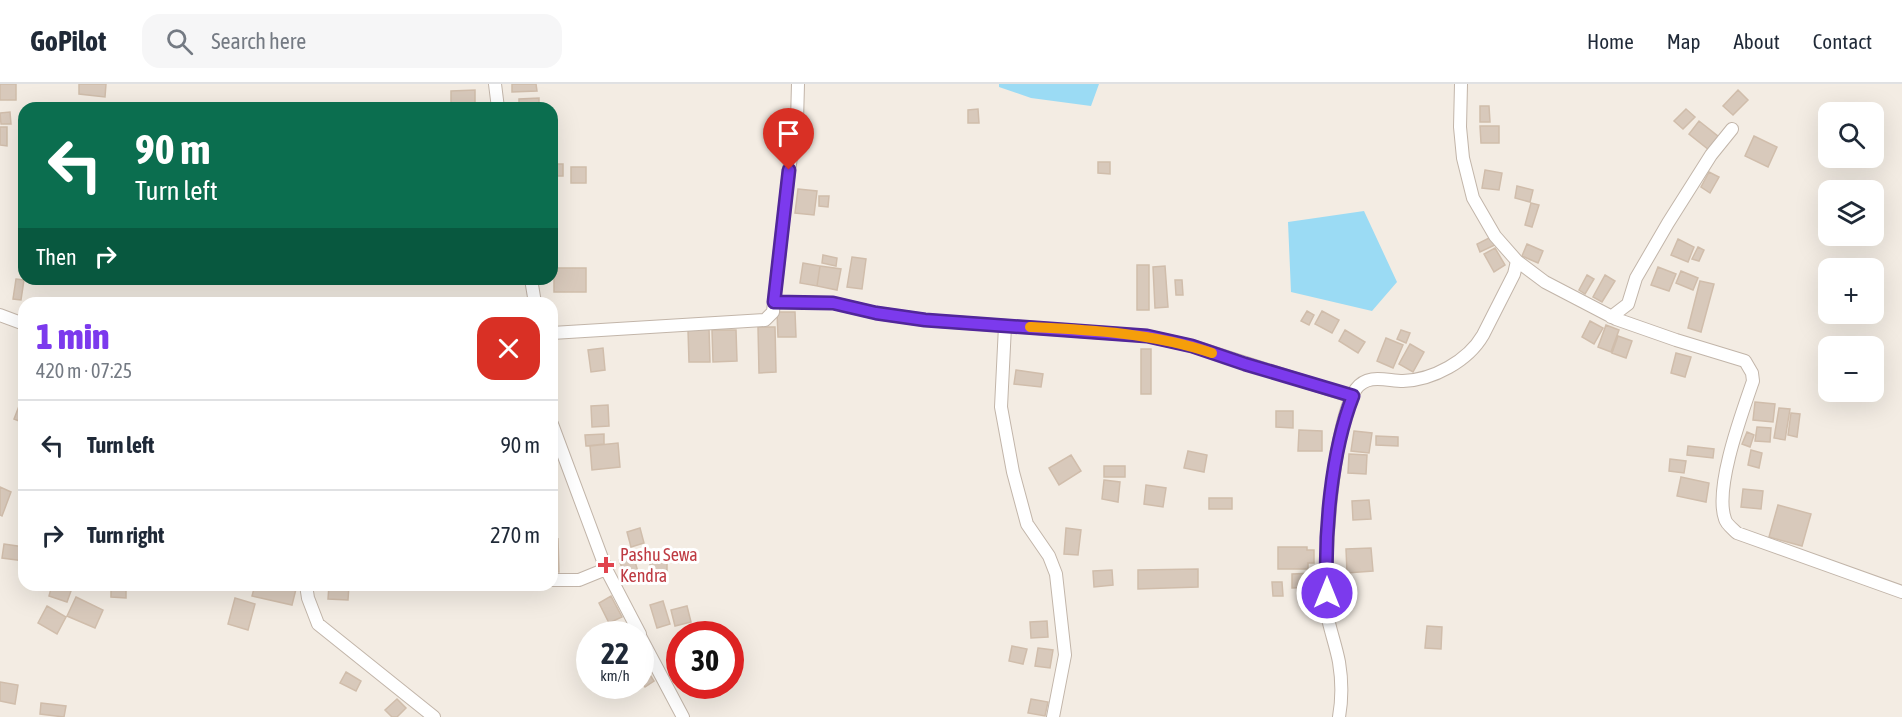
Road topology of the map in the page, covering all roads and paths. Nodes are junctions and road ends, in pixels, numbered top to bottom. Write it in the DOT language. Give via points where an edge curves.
graph roads {
  1 [pos="495,84"];
  2 [pos="798,84"];
  3 [pos="1461,84"];
  4 [pos="497,102"];
  5 [pos="1732,129"];
  6 [pos="1517,261"];
  7 [pos="774,302"];
  8 [pos="0,315"];
  9 [pos="1611,317"];
  10 [pos="18,322"];
  11 [pos="1005,326"];
  12 [pos="558,333"];
  13 [pos="1353,396"];
  14 [pos="558,440"];
  15 [pos="606,569"];
  16 [pos="558,579"];
  17 [pos="308,591"];
  18 [pos="1902,592"];
  19 [pos="633,621"];
  20 [pos="654,662"];
  21 [pos="434,717"];
  22 [pos="683,717"];
  23 [pos="1053,717"];
  24 [pos="1339,717"];
  1 -- 4 [label="street"];
  2 -- 7 [label="street" via="797,122"];
  3 -- 6 [label="street" via="1463,158 1473,198 1495,236"];
  5 -- 9 [label="street" via="1668,223 1636,278 1628,304"];
  6 -- 9 [label="street" via="1545,282"];
  6 -- 13 [label="street" via="1484,335 1460,360 1420,378 1362,382"];
  7 -- 11 [label="street" via="833,303 925,320"];
  7 -- 12 [label="street" via="773,312 765,320"];
  8 -- 10 [label="street"];
  9 -- 18 [label="street" via="1745,361 1753,381 1722,495 1725,520 1737,533"];
  11 -- 13 [label="street" via="1147,336"];
  11 -- 23 [label="street" via="1001,407 1013,472 1027,524 1056,574 1065,655"];
  13 -- 24 [label="street" via="1340,441 1326,573 1327,613 1339,662"];
  14 -- 15 [label="street"];
  15 -- 16 [label="street" via="579,580"];
  15 -- 19 [label="street"];
  17 -- 21 [label="street" via="318,624"];
  20 -- 22 [label="street"];
}
